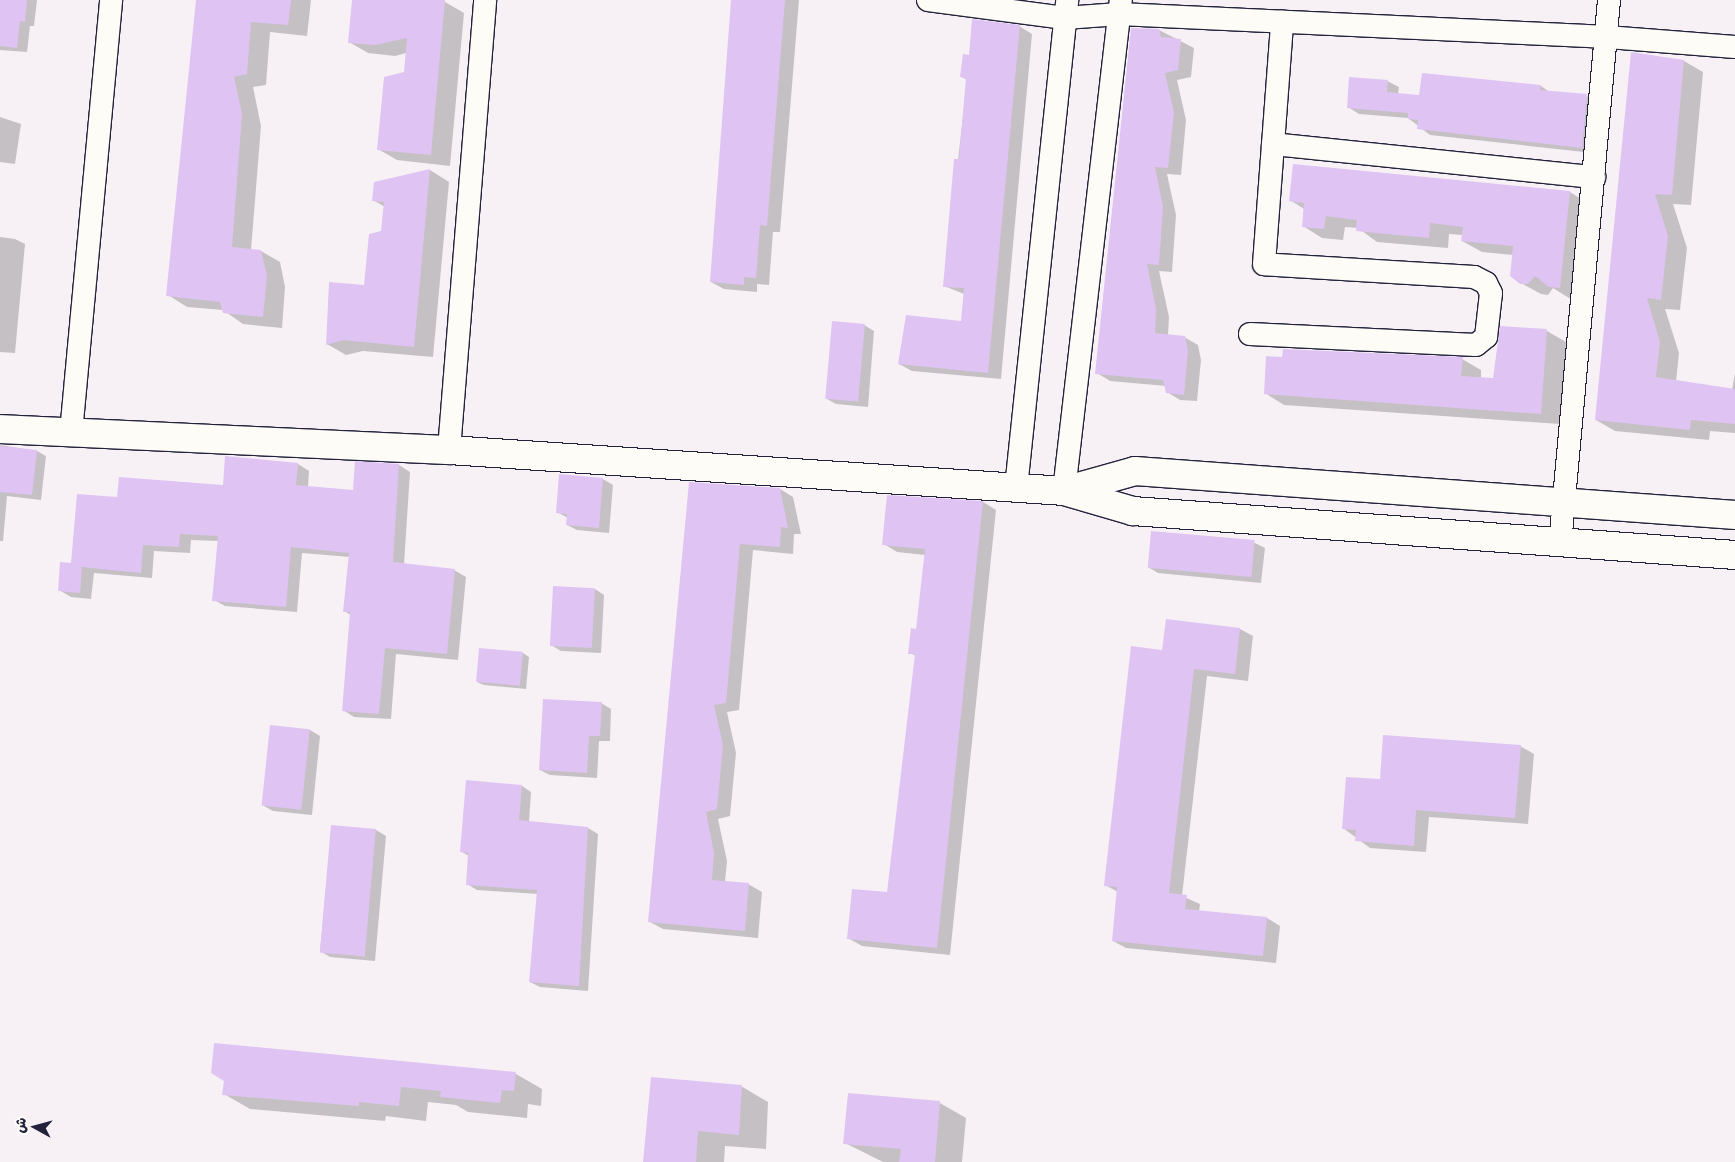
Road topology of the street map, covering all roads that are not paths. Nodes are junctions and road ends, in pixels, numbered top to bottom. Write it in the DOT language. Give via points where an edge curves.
graph roads {
  1 [pos="110,0"];
  2 [pos="485,0"];
  3 [pos="928,0"];
  4 [pos="1609,0"];
  5 [pos="1120,7"];
  6 [pos="1066,9"];
  7 [pos="1282,22"];
  8 [pos="1608,37"];
  9 [pos="1735,48"];
  10 [pos="1273,144"];
  11 [pos="1594,177"];
  12 [pos="1250,334"];
  13 [pos="0,429"];
  14 [pos="71,433"];
  15 [pos="449,450"];
  16 [pos="1016,488"];
  17 [pos="1064,491"];
  18 [pos="1562,502"];
  19 [pos="1735,515"];
  20 [pos="1560,544"];
  21 [pos="1735,555"];
  1 -- 14 [label="street"];
  2 -- 15 [label="street"];
  3 -- 6 [label="street"];
  4 -- 8 [label="street"];
  5 -- 6 [label="street"];
  5 -- 7 [label="street"];
  5 -- 17 [label="street"];
  6 -- 16 [label="street"];
  7 -- 8 [label="street"];
  7 -- 10 [label="street"];
  8 -- 9 [label="street"];
  8 -- 11 [label="street"];
  10 -- 11 [label="street"];
  10 -- 12 [label="street" via="1264,264 1474,277 1486,283 1491,293 1486,337 1476,344 1468,344"];
  11 -- 18 [label="street"];
  13 -- 14 [label="main road"];
  14 -- 15 [label="main road"];
  15 -- 16 [label="main road"];
  16 -- 17 [label="main road"];
  17 -- 18 [label="main road" via="1135,471"];
  17 -- 20 [label="main road" via="1133,511"];
  18 -- 19 [label="main road"];
  18 -- 20 [label="street"];
  20 -- 21 [label="main road"];
}
